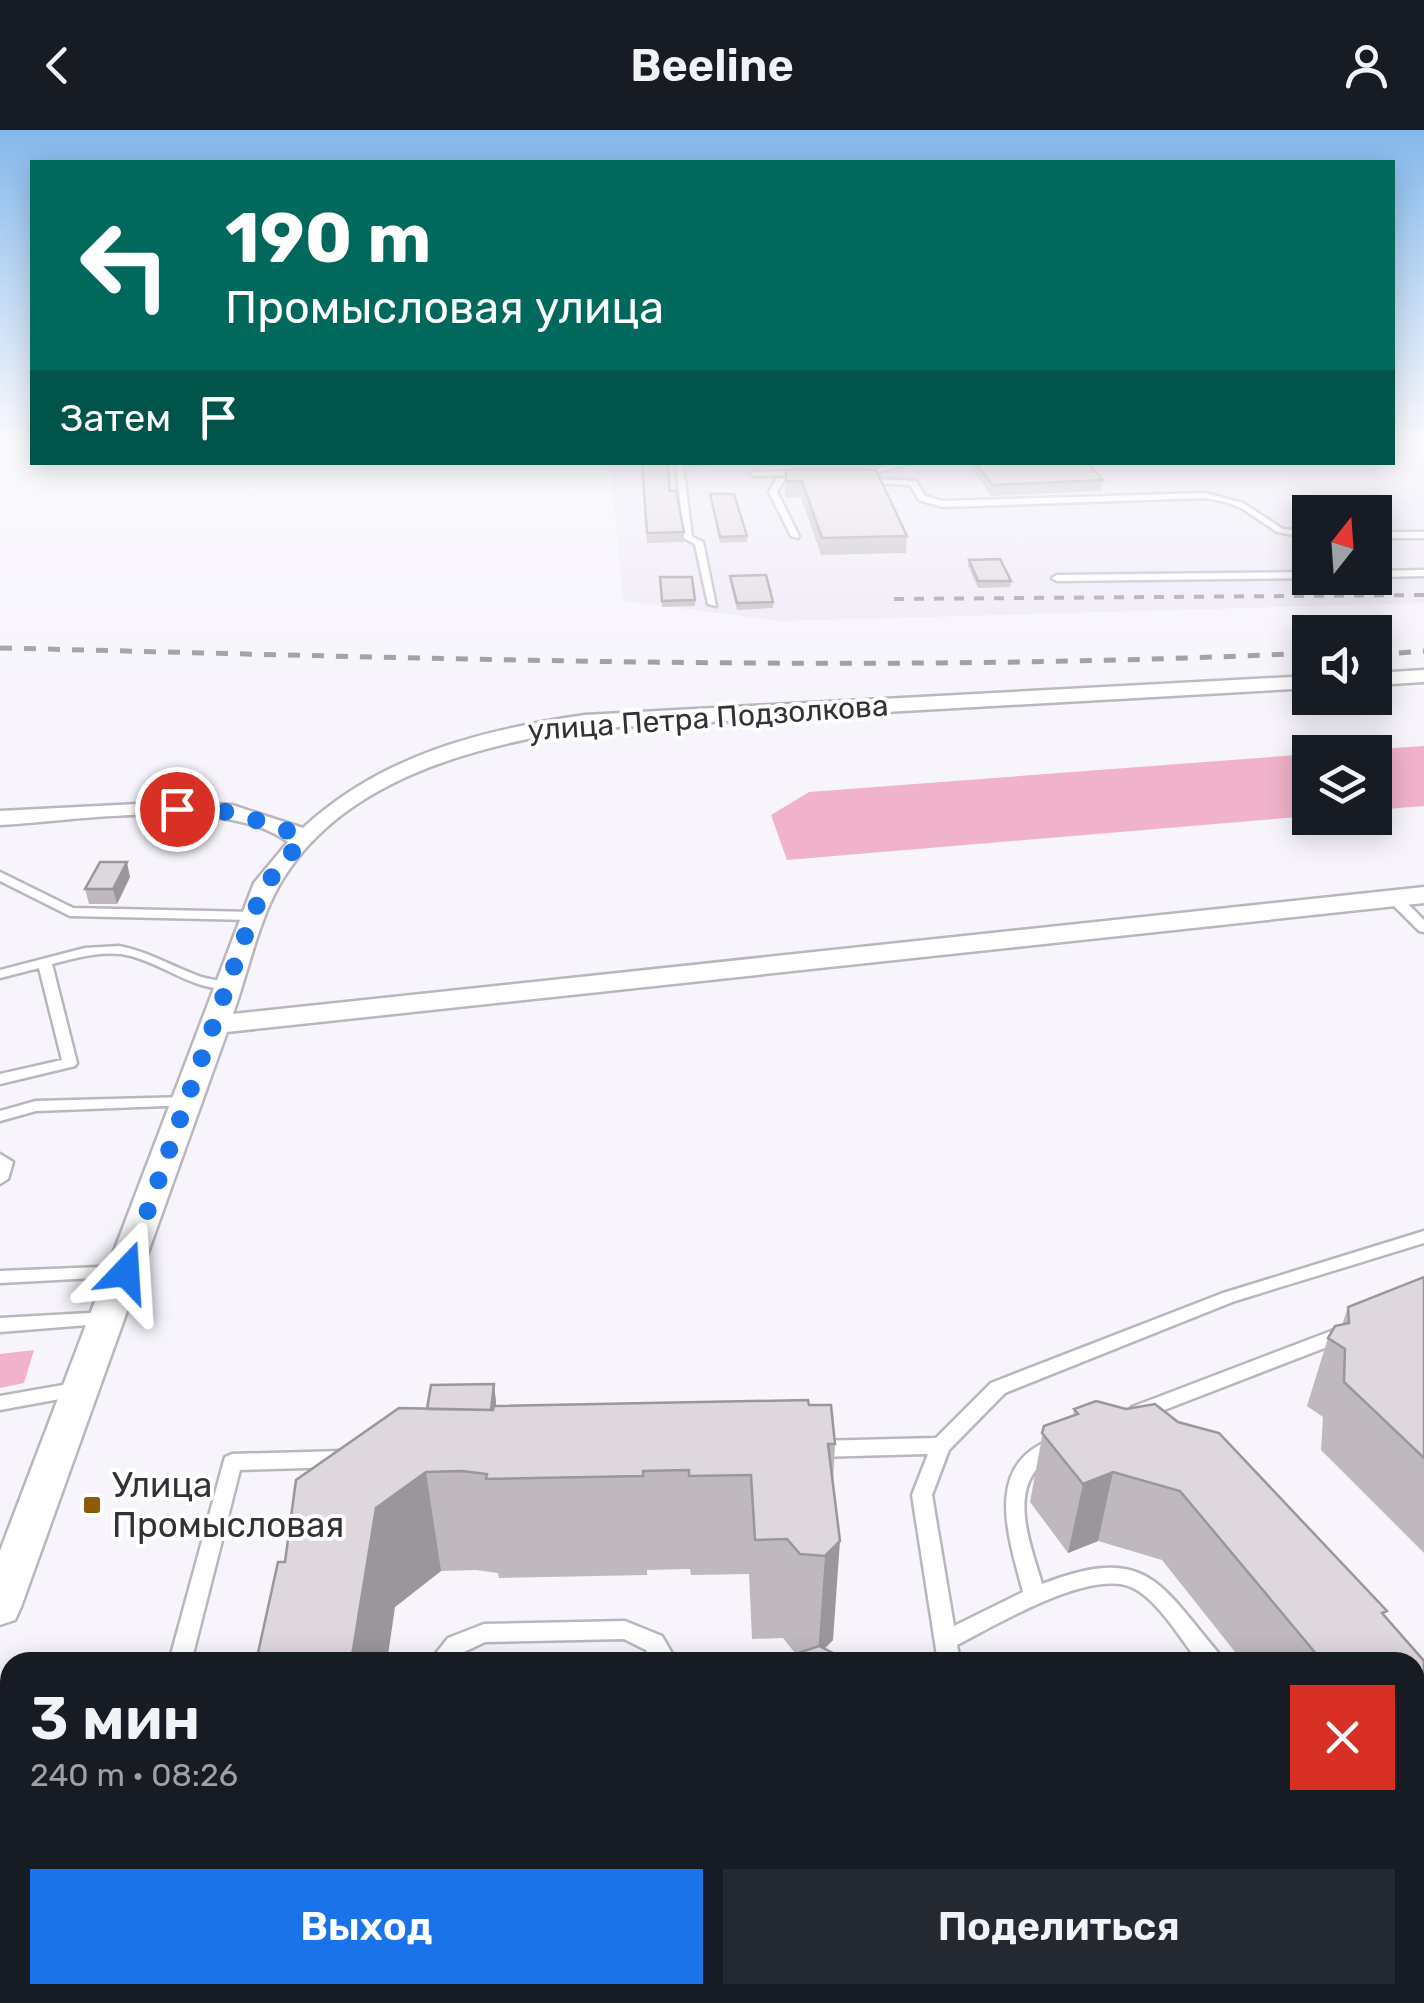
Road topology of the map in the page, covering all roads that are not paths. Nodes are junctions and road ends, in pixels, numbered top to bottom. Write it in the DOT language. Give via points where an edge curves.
graph roads {
  1 [pos="687,528"];
  2 [pos="791,528"];
  3 [pos="1392,535"];
  4 [pos="1424,535"];
  5 [pos="795,536"];
  6 [pos="1424,573"];
  7 [pos="1392,574"];
  8 [pos="1292,575"];
  9 [pos="1058,578"];
  10 [pos="713,604"];
  11 [pos="1424,676"];
  12 [pos="1392,678"];
  13 [pos="1292,683"];
  14 [pos="0,818"];
  15 [pos="301,841"];
  16 [pos="0,876"];
  17 [pos="1424,895"];
  18 [pos="1394,898"];
  19 [pos="252,916"];
  20 [pos="1424,928"];
  21 [pos="46,964"];
  22 [pos="0,974"];
  23 [pos="228,986"];
  24 [pos="214,1025"];
  25 [pos="0,1079"];
  26 [pos="187,1102"];
  27 [pos="0,1116"];
  28 [pos="0,1160"];
  29 [pos="0,1179"];
  30 [pos="1424,1237"];
  31 [pos="126,1272"];
  32 [pos="0,1278"];
  33 [pos="107,1318"];
  34 [pos="1370,1324"];
  35 [pos="0,1325"];
  36 [pos="80,1389"];
  37 [pos="0,1403"];
  38 [pos="1123,1419"];
  39 [pos="1074,1439"];
  40 [pos="941,1446"];
  41 [pos="784,1450"];
  42 [pos="370,1459"];
  43 [pos="1035,1597"];
  44 [pos="0,1606"];
  45 [pos="183,1652"];
  46 [pos="449,1652"];
  47 [pos="659,1652"];
  48 [pos="947,1652"];
  49 [pos="1203,1652"];
  1 -- 10 [label="lane" via="688,538 700,542"];
  2 -- 5 [label="lane"];
  3 -- 4 [label="lane"];
  6 -- 7 [label="lane"];
  8 -- 9 [label="lane"];
  11 -- 12 [label="street"];
  13 -- 15 [label="street, улица Петра Подзолкова" via="512,731 402,768"];
  14 -- 15 [label="street" via="232,812"];
  15 -- 19 [label="street, улица Петра Подзолкова" via="267,883"];
  16 -- 19 [label="lane" via="70,912"];
  17 -- 18 [label="street"];
  18 -- 20 [label="lane"];
  18 -- 24 [label="street"];
  19 -- 23 [label="street, улица Петра Подзолкова"];
  21 -- 22 [label="lane"];
  21 -- 23 [label="lane" via="130,950 200,985"];
  21 -- 25 [label="lane" via="70,1062"];
  23 -- 24 [label="street, улица Петра Подзолкова"];
  24 -- 26 [label="street, улица Петра Подзолкова"];
  26 -- 27 [label="lane" via="36,1106"];
  26 -- 31 [label="street, улица Петра Подзолкова"];
  28 -- 29 [label="lane"];
  30 -- 40 [label="lane" via="1229,1297 998,1388"];
  31 -- 32 [label="lane"];
  31 -- 33 [label="street, улица Петра Подзолкова"];
  33 -- 35 [label="lane"];
  33 -- 36 [label="street, улица Петра Подзолкова"];
  34 -- 38 [label="lane"];
  36 -- 37 [label="lane"];
  36 -- 44 [label="street, улица Петра Подзолкова"];
  39 -- 43 [label="lane" via="1040,1452 1015,1484 1012,1500"];
  40 -- 41 [label="lane"];
  40 -- 48 [label="lane" via="922,1496"];
  42 -- 45 [label="lane" via="232,1462"];
  43 -- 48 [label="lane"];
  43 -- 49 [label="lane" via="1098,1575 1133,1578"];
  46 -- 47 [label="lane" via="484,1633 625,1630"];
}
